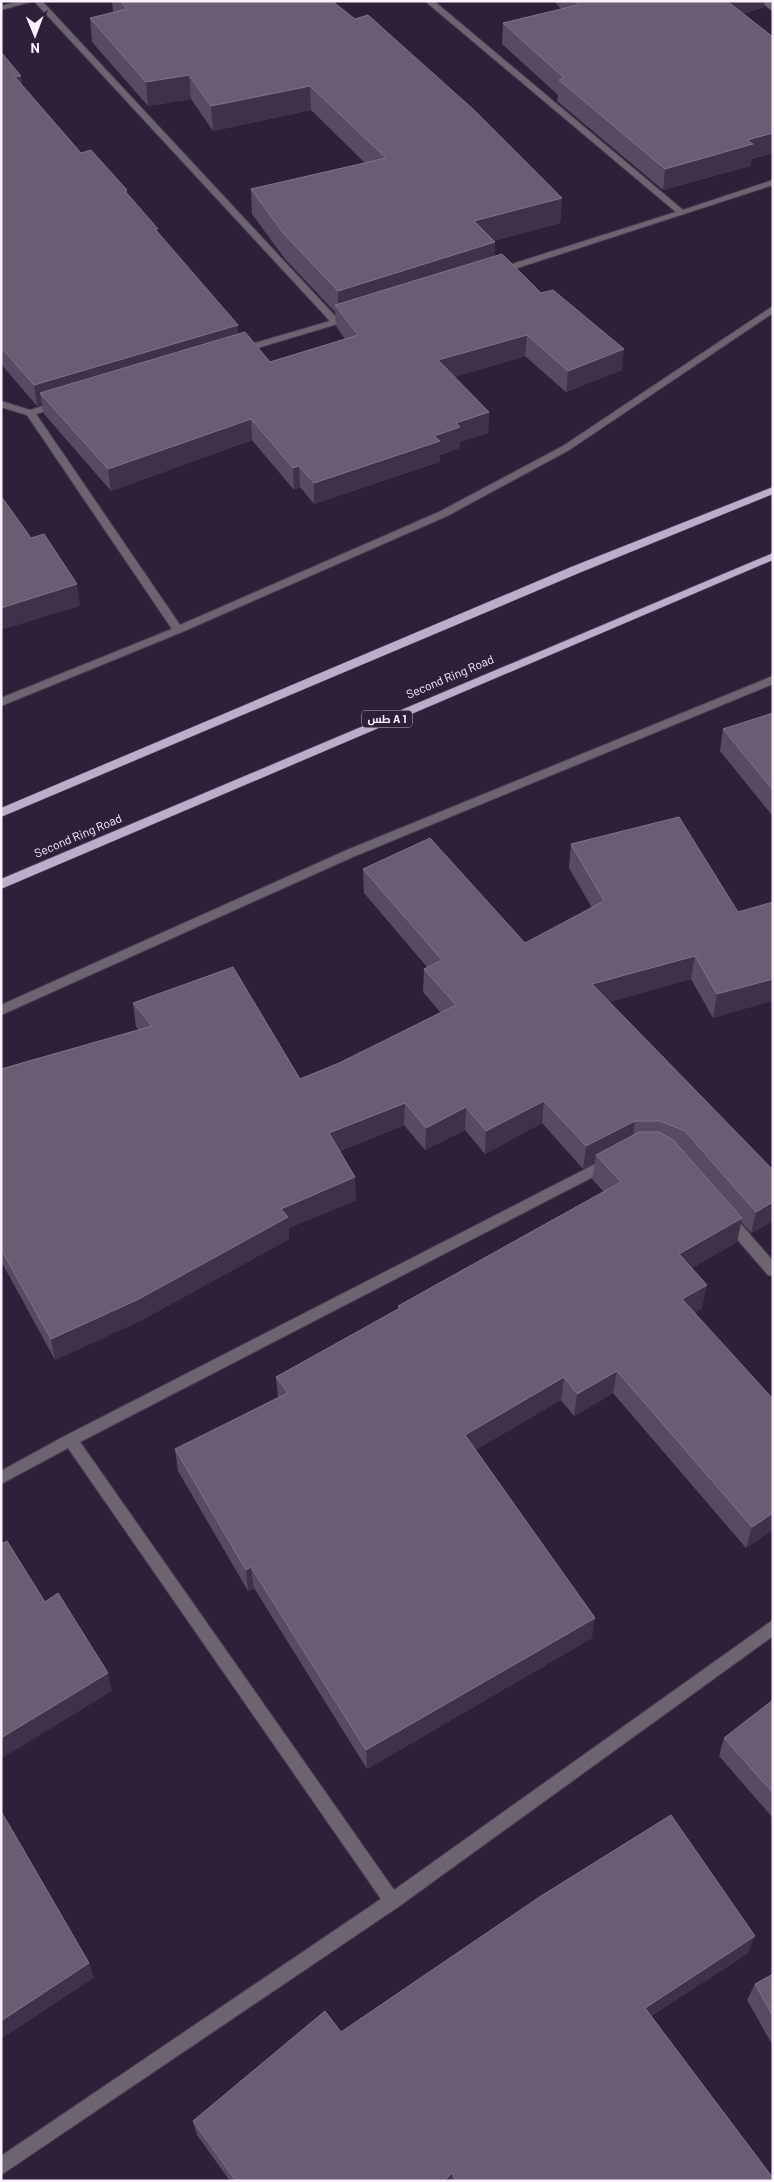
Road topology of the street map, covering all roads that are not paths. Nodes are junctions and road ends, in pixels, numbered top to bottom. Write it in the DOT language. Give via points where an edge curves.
graph roads {
  1 [pos="31,1"];
  2 [pos="38,1"];
  3 [pos="428,1"];
  4 [pos="763,1"];
  5 [pos="1,8"];
  6 [pos="773,8"];
  7 [pos="773,182"];
  8 [pos="682,213"];
  9 [pos="485,275"];
  10 [pos="773,309"];
  11 [pos="364,313"];
  12 [pos="336,322"];
  13 [pos="231,353"];
  14 [pos="68,401"];
  15 [pos="1,404"];
  16 [pos="30,413"];
  17 [pos="773,490"];
  18 [pos="773,556"];
  19 [pos="178,630"];
  20 [pos="773,680"];
  21 [pos="1,702"];
  22 [pos="1,814"];
  23 [pos="1,884"];
  24 [pos="1,1010"];
  25 [pos="617,1158"];
  26 [pos="721,1211"];
  27 [pos="773,1271"];
  28 [pos="70,1440"];
  29 [pos="1,1478"];
  30 [pos="773,1627"];
  31 [pos="392,1901"];
  32 [pos="1,2166"];
  1 -- 5 [label="street"];
  2 -- 12 [label="street"];
  3 -- 8 [label="street"];
  4 -- 6 [label="street"];
  7 -- 8 [label="street"];
  8 -- 9 [label="street"];
  10 -- 19 [label="street" via="558,452 443,514"];
  11 -- 12 [label="street"];
  12 -- 13 [label="street"];
  14 -- 16 [label="street"];
  15 -- 16 [label="street"];
  16 -- 19 [label="street"];
  17 -- 22 [label="highway" via="575,570"];
  18 -- 23 [label="highway, Second Ring Road / طس A 1"];
  19 -- 21 [label="street"];
  20 -- 24 [label="street" via="351,853"];
  25 -- 28 [label="street"];
  26 -- 27 [label="street"];
  28 -- 29 [label="street"];
  28 -- 31 [label="street"];
  30 -- 31 [label="street"];
  31 -- 32 [label="street"];
}
